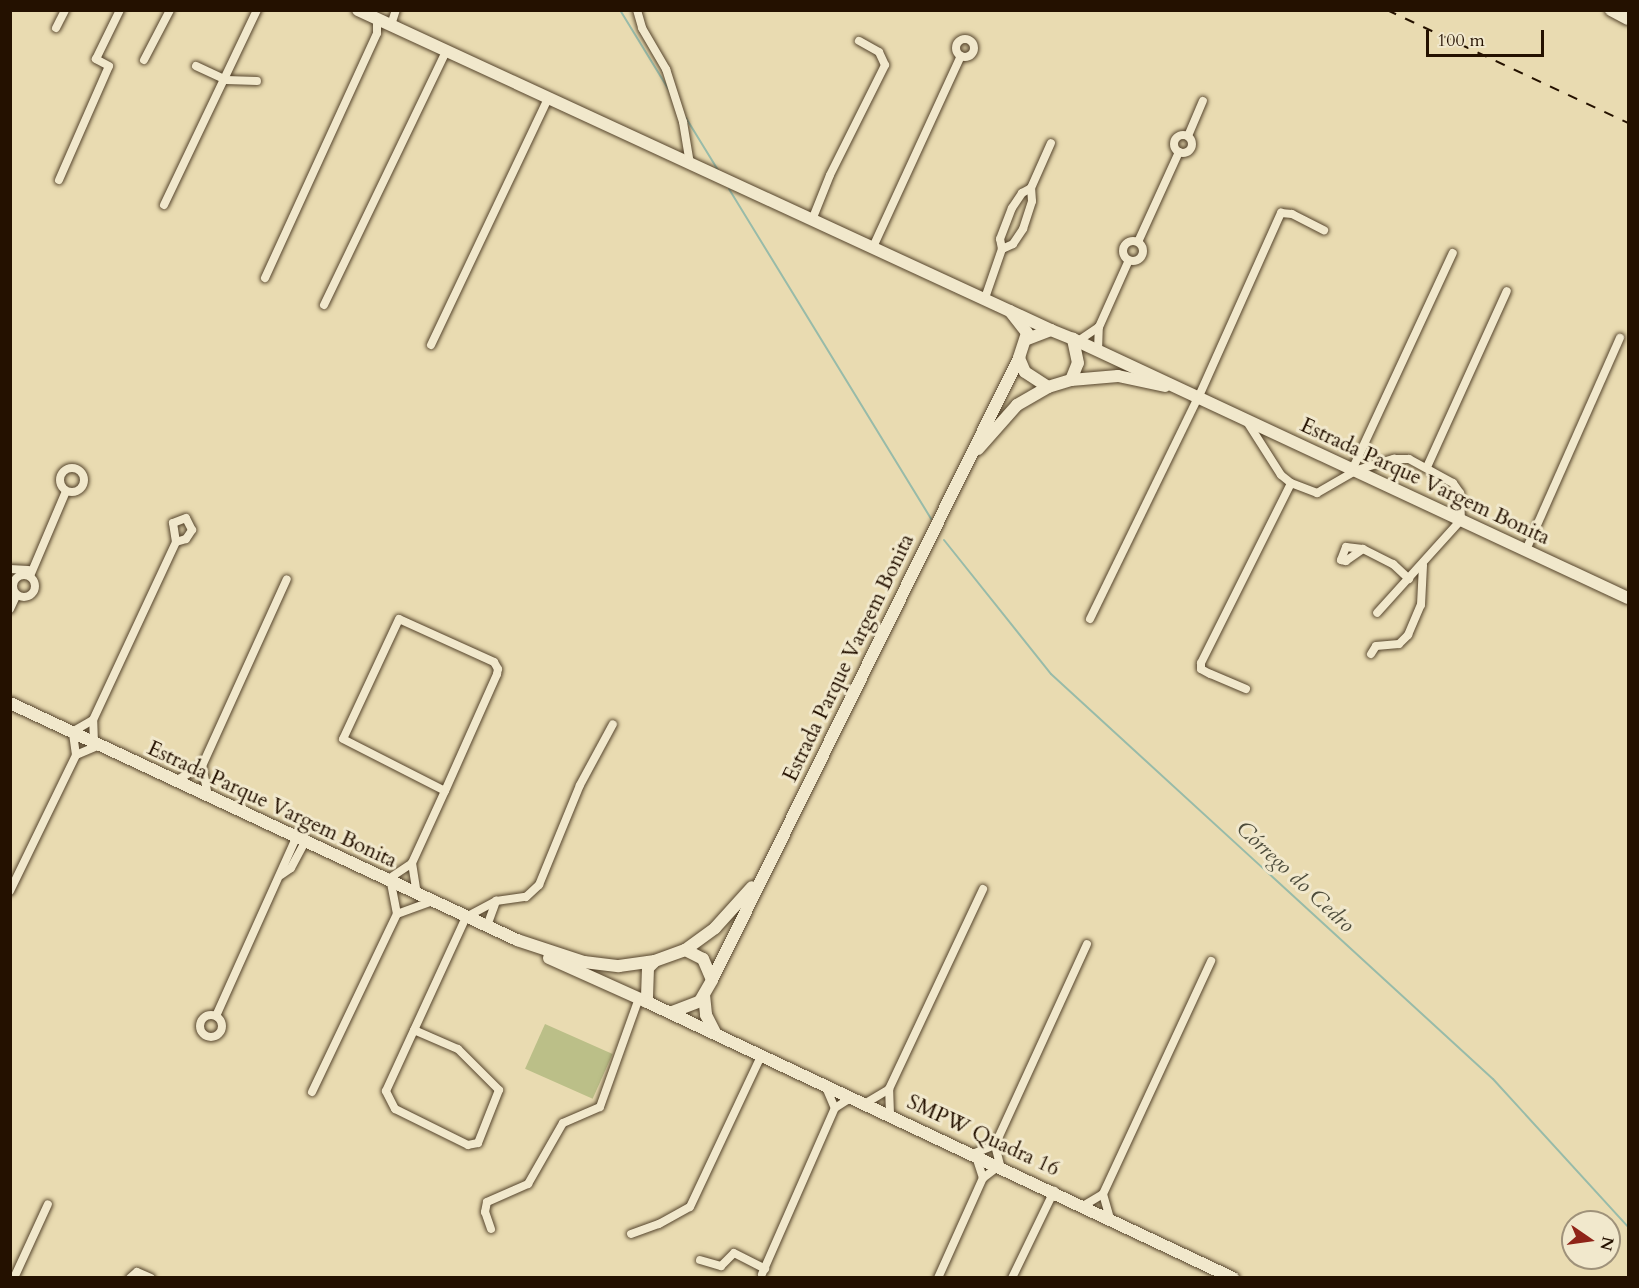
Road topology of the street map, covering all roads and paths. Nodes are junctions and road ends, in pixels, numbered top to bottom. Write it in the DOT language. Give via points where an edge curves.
graph roads {
  1 [pos="65,10"];
  2 [pos="120,10"];
  3 [pos="170,10"];
  4 [pos="257,10"];
  5 [pos="358,10"];
  6 [pos="396,10"];
  7 [pos="637,10"];
  8 [pos="1611,10"];
  9 [pos="377,19"];
  10 [pos="1629,19"];
  11 [pos="392,26"];
  12 [pos="56,28"];
  13 [pos="377,33"];
  14 [pos="859,41"];
  15 [pos="446,52"];
  16 [pos="961,56"];
  17 [pos="144,60"];
  18 [pos="196,66"];
  19 [pos="226,80"];
  20 [pos="257,81"];
  21 [pos="548,99"];
  22 [pos="1203,101"];
  23 [pos="1188,136"];
  24 [pos="1051,142"];
  25 [pos="1179,153"];
  26 [pos="690,164"];
  27 [pos="59,180"];
  28 [pos="1031,188"];
  29 [pos="164,205"];
  30 [pos="812,220"];
  31 [pos="1324,230"];
  32 [pos="1138,242"];
  33 [pos="873,247"];
  34 [pos="1002,249"];
  35 [pos="1452,253"];
  36 [pos="1129,260"];
  37 [pos="265,278"];
  38 [pos="1507,291"];
  39 [pos="985,298"];
  40 [pos="324,305"];
  41 [pos="1007,308"];
  42 [pos="1099,327"];
  43 [pos="1051,330"];
  44 [pos="1620,338"];
  45 [pos="1028,339"];
  46 [pos="1075,340"];
  47 [pos="431,345"];
  48 [pos="1098,351"];
  49 [pos="1019,358"];
  50 [pos="1071,380"];
  51 [pos="1048,387"];
  52 [pos="1200,399"];
  53 [pos="1246,420"];
  54 [pos="965,467"];
  55 [pos="1427,467"];
  56 [pos="1355,469"];
  57 [pos="1291,483"];
  58 [pos="66,491"];
  59 [pos="1461,520"];
  60 [pos="176,542"];
  61 [pos="1363,549"];
  62 [pos="1526,550"];
  63 [pos="1423,565"];
  64 [pos="10,569"];
  65 [pos="31,573"];
  66 [pos="287,579"];
  67 [pos="1409,579"];
  68 [pos="16,596"];
  69 [pos="1629,597"];
  70 [pos="10,609"];
  71 [pos="1377,613"];
  72 [pos="1090,619"];
  73 [pos="1371,654"];
  74 [pos="1246,689"];
  75 [pos="11,704"];
  76 [pos="93,720"];
  77 [pos="613,724"];
  78 [pos="72,733"];
  79 [pos="96,744"];
  80 [pos="76,755"];
  81 [pos="202,766"];
  82 [pos="175,781"];
  83 [pos="445,791"];
  84 [pos="208,796"];
  85 [pos="301,840"];
  86 [pos="412,863"];
  87 [pos="768,867"];
  88 [pos="389,881"];
  89 [pos="983,889"];
  90 [pos="10,891"];
  91 [pos="417,894"];
  92 [pos="433,901"];
  93 [pos="496,902"];
  94 [pos="397,914"];
  95 [pos="466,917"];
  96 [pos="487,926"];
  97 [pos="517,940"];
  98 [pos="1088,944"];
  99 [pos="685,950"];
  100 [pos="655,961"];
  101 [pos="1211,961"];
  102 [pos="712,980"];
  103 [pos="704,995"];
  104 [pos="643,1000"];
  105 [pos="672,1012"];
  106 [pos="216,1016"];
  107 [pos="414,1030"];
  108 [pos="715,1033"];
  109 [pos="762,1054"];
  110 [pos="825,1085"];
  111 [pos="890,1089"];
  112 [pos="312,1092"];
  113 [pos="852,1097"];
  114 [pos="866,1103"];
  115 [pos="835,1108"];
  116 [pos="890,1114"];
  117 [pos="995,1145"];
  118 [pos="975,1153"];
  119 [pos="999,1166"];
  120 [pos="983,1178"];
  121 [pos="1054,1191"];
  122 [pos="1103,1194"];
  123 [pos="48,1204"];
  124 [pos="1083,1206"];
  125 [pos="1110,1218"];
  126 [pos="490,1229"];
  127 [pos="631,1234"];
  128 [pos="700,1260"];
  129 [pos="14,1278"];
  130 [pos="130,1278"];
  131 [pos="151,1278"];
  132 [pos="938,1278"];
  133 [pos="1012,1278"];
  134 [pos="1233,1278"];
  1 -- 12 [label="street"];
  2 -- 27 [label="street" via="96,59 109,66"];
  3 -- 17 [label="street"];
  4 -- 19 [label="street"];
  5 -- 9 [label="main road"];
  6 -- 11 [label="street"];
  7 -- 26 [label="street" via="642,28 666,69 683,122"];
  8 -- 10 [label="main road"];
  9 -- 11 [label="main road"];
  9 -- 13 [label="street"];
  11 -- 13 [label="street"];
  11 -- 15 [label="main road"];
  13 -- 37 [label="street"];
  14 -- 30 [label="street" via="879,52 885,65"];
  15 -- 21 [label="main road"];
  15 -- 40 [label="street"];
  16 -- 33 [label="street"];
  18 -- 19 [label="street"];
  19 -- 20 [label="street"];
  19 -- 29 [label="street"];
  21 -- 26 [label="main road"];
  21 -- 47 [label="street"];
  22 -- 23 [label="street"];
  23 -- 25 [label="street" via="1192,147"];
  23 -- 25 [label="street" via="1178,135 1174,141"];
  24 -- 28 [label="street"];
  25 -- 32 [label="street"];
  26 -- 30 [label="main road"];
  28 -- 34 [label="street" via="1022,193 1012,208 1000,239"];
  28 -- 34 [label="street" via="1032,201 1023,229 1012,244"];
  30 -- 33 [label="main road"];
  31 -- 52 [label="street" via="1292,214 1281,213"];
  32 -- 36 [label="street" via="1142,255"];
  32 -- 36 [label="street" via="1124,247"];
  33 -- 39 [label="main road"];
  34 -- 39 [label="street"];
  35 -- 56 [label="street"];
  36 -- 42 [label="street"];
  38 -- 55 [label="street"];
  39 -- 41 [label="main road"];
  41 -- 43 [label="main road"];
  41 -- 45 [label="main road" via="1022,323"];
  42 -- 46 [label="street"];
  42 -- 48 [label="street"];
  43 -- 45 [label="main road"];
  43 -- 46 [label="main road"];
  44 -- 62 [label="street"];
  45 -- 49 [label="main road"];
  46 -- 48 [label="main road, Estrada Parque Vargem Bonita"];
  46 -- 50 [label="main road" via="1078,363"];
  48 -- 52 [label="main road, Estrada Parque Vargem Bonita"];
  49 -- 51 [label="main road" via="1030,377"];
  49 -- 54 [label="main road, Estrada Parque Vargem Bonita"];
  50 -- 51 [label="main road"];
  50 -- 52 [label="main road, Estrada Parque Vargem Bonita" via="1118,376"];
  51 -- 54 [label="main road, Estrada Parque Vargem Bonita" via="1004,416"];
  52 -- 53 [label="main road, Estrada Parque Vargem Bonita"];
  52 -- 72 [label="street"];
  53 -- 56 [label="main road, Estrada Parque Vargem Bonita"];
  53 -- 57 [label="street" via="1281,475"];
  54 -- 87 [label="main road, Estrada Parque Vargem Bonita"];
  55 -- 56 [label="street" via="1409,459 1394,459"];
  55 -- 59 [label="street" via="1453,483 1460,493"];
  56 -- 57 [label="street" via="1317,493"];
  56 -- 59 [label="main road, Estrada Parque Vargem Bonita"];
  57 -- 74 [label="street" via="1201,663 1201,669 1209,674"];
  58 -- 65 [label="street"];
  59 -- 62 [label="main road, Estrada Parque Vargem Bonita"];
  59 -- 63 [label="street"];
  60 -- 76 [label="street"];
  61 -- 67 [label="street" via="1393,564"];
  62 -- 69 [label="main road, Estrada Parque Vargem Bonita"];
  63 -- 67 [label="street"];
  63 -- 73 [label="street" via="1421,605 1408,635 1399,644 1376,646"];
  64 -- 65 [label="street"];
  65 -- 68 [label="street" via="16,577 12,590"];
  65 -- 68 [label="street" via="35,589 24,598"];
  66 -- 81 [label="street"];
  67 -- 71 [label="street"];
  68 -- 70 [label="street"];
  75 -- 78 [label="main road, Estrada Parque Vargem Bonita"];
  76 -- 78 [label="street"];
  76 -- 79 [label="street"];
  77 -- 93 [label="street" via="580,785 539,885 526,897"];
  78 -- 79 [label="main road, Estrada Parque Vargem Bonita"];
  78 -- 80 [label="street"];
  79 -- 80 [label="street"];
  79 -- 82 [label="main road, Estrada Parque Vargem Bonita"];
  80 -- 90 [label="street"];
  81 -- 82 [label="street"];
  81 -- 84 [label="street"];
  82 -- 84 [label="main road, Estrada Parque Vargem Bonita"];
  83 -- 83 [label="street" via="498,666 399,619 343,739"];
  83 -- 86 [label="street"];
  84 -- 85 [label="main road, Estrada Parque Vargem Bonita"];
  85 -- 88 [label="main road, Estrada Parque Vargem Bonita"];
  85 -- 106 [label="street"];
  86 -- 88 [label="street"];
  86 -- 91 [label="street"];
  87 -- 99 [label="main road, Estrada Parque Vargem Bonita" via="715,928"];
  87 -- 102 [label="main road, Estrada Parque Vargem Bonita"];
  88 -- 91 [label="main road, Estrada Parque Vargem Bonita"];
  88 -- 94 [label="street"];
  89 -- 111 [label="street"];
  91 -- 92 [label="main road, Estrada Parque Vargem Bonita"];
  92 -- 94 [label="street"];
  92 -- 95 [label="main road, Estrada Parque Vargem Bonita"];
  93 -- 95 [label="street"];
  93 -- 96 [label="street"];
  94 -- 112 [label="street"];
  95 -- 96 [label="main road, Estrada Parque Vargem Bonita"];
  95 -- 107 [label="street"];
  96 -- 97 [label="main road, Estrada Parque Vargem Bonita"];
  97 -- 100 [label="main road, Estrada Parque Vargem Bonita" via="590,963 619,966"];
  97 -- 104 [label="main road, Estrada Parque Vargem Bonita"];
  98 -- 117 [label="street"];
  99 -- 100 [label="main road"];
  99 -- 102 [label="main road" via="703,959"];
  100 -- 104 [label="main road" via="645,979"];
  101 -- 122 [label="street"];
  102 -- 103 [label="main road"];
  103 -- 105 [label="main road" via="693,1006"];
  103 -- 108 [label="main road" via="706,1015"];
  104 -- 105 [label="main road"];
  104 -- 126 [label="street" via="600,1107 563,1123 528,1184 487,1202 485,1212"];
  105 -- 108 [label="main road, SMPW Quadra 16"];
  107 -- 107 [label="street" via="386,1091 387,1099 395,1109 468,1145 478,1143 499,1090 458,1049"];
  108 -- 109 [label="main road, SMPW Quadra 16"];
  109 -- 110 [label="main road, SMPW Quadra 16"];
  109 -- 127 [label="street" via="690,1206"];
  110 -- 113 [label="main road, SMPW Quadra 16"];
  110 -- 115 [label="street"];
  111 -- 114 [label="street"];
  111 -- 116 [label="street"];
  113 -- 114 [label="main road, SMPW Quadra 16"];
  113 -- 115 [label="street"];
  114 -- 116 [label="main road, SMPW Quadra 16"];
  115 -- 128 [label="street" via="764,1272 734,1252 721,1266"];
  116 -- 118 [label="main road, SMPW Quadra 16"];
  117 -- 118 [label="street"];
  117 -- 119 [label="street"];
  118 -- 119 [label="main road, SMPW Quadra 16"];
  118 -- 120 [label="street"];
  119 -- 120 [label="street"];
  119 -- 121 [label="main road, SMPW Quadra 16"];
  120 -- 132 [label="street"];
  121 -- 124 [label="main road, SMPW Quadra 16"];
  121 -- 133 [label="street"];
  122 -- 124 [label="street"];
  122 -- 125 [label="street"];
  123 -- 129 [label="street"];
  124 -- 125 [label="main road, SMPW Quadra 16"];
  125 -- 134 [label="main road, SMPW Quadra 16"];
  130 -- 131 [label="street" via="137,1272"];
}
